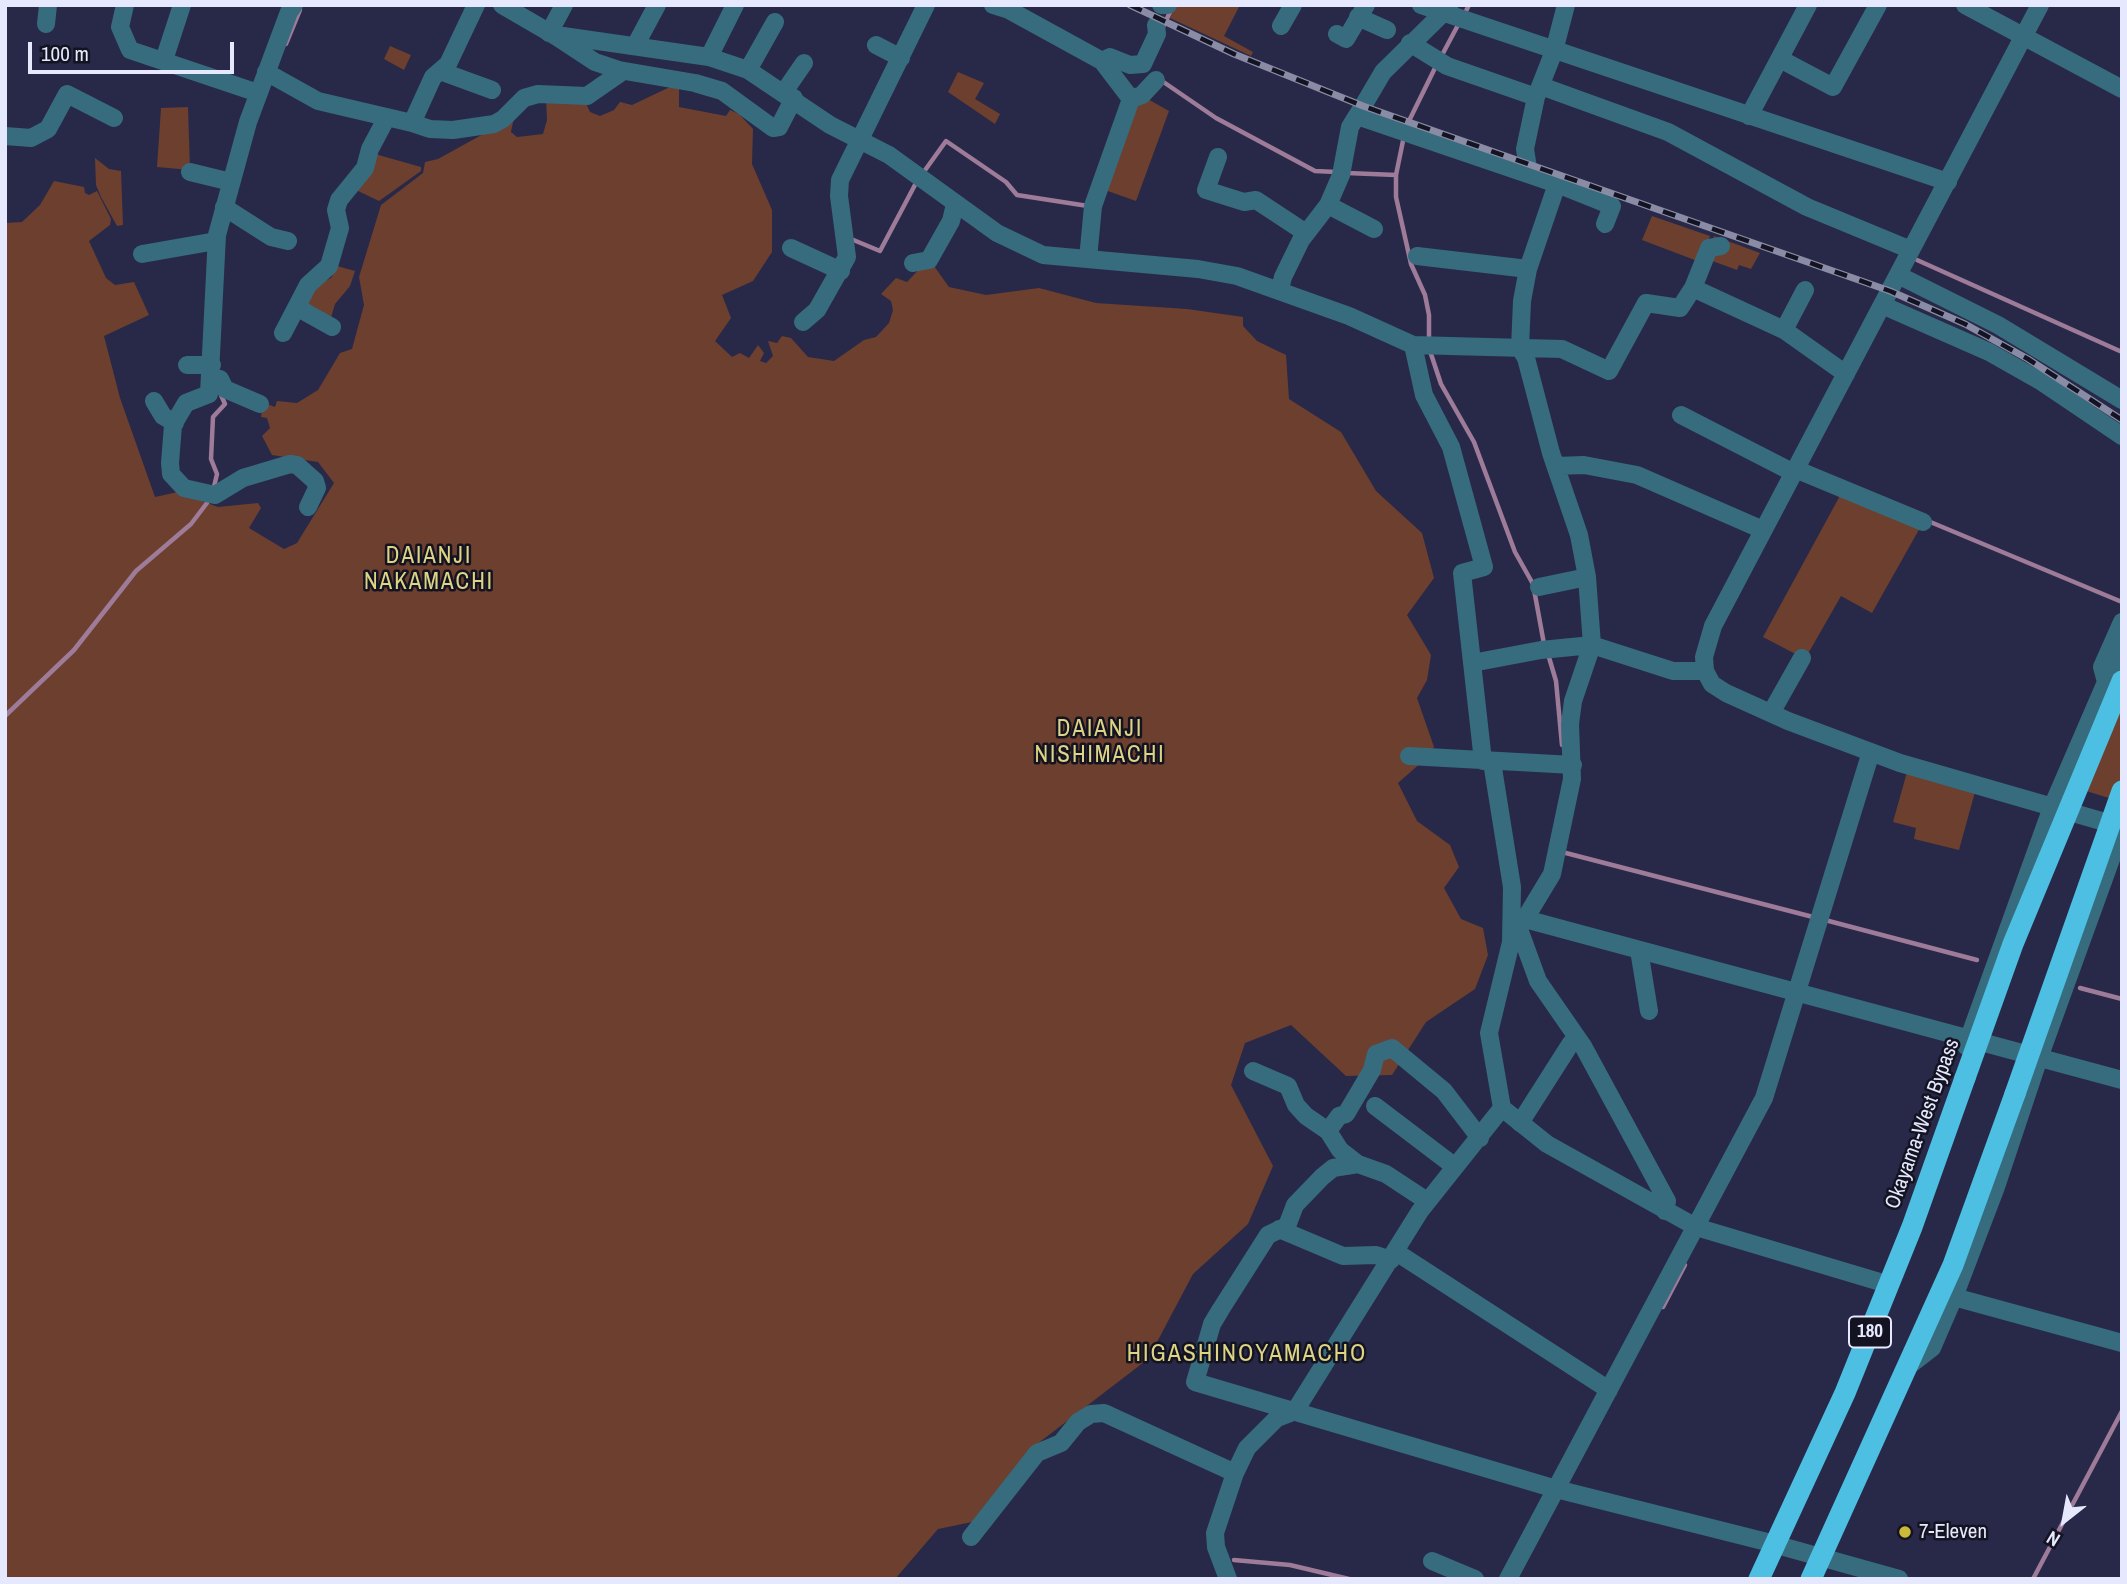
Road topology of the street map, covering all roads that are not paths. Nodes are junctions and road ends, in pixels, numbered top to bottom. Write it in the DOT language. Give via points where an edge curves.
graph roads {
  1 [pos="48,5"];
  2 [pos="125,5"];
  3 [pos="182,5"];
  4 [pos="294,5"];
  5 [pos="476,5"];
  6 [pos="502,5"];
  7 [pos="564,5"];
  8 [pos="657,5"];
  9 [pos="735,5"];
  10 [pos="926,5"];
  11 [pos="993,5"];
  12 [pos="1161,5"];
  13 [pos="1168,5"];
  14 [pos="1293,5"];
  15 [pos="1421,5"];
  16 [pos="1566,5"];
  17 [pos="1808,5"];
  18 [pos="1878,5"];
  19 [pos="1965,5"];
  20 [pos="2040,5"];
  21 [pos="1446,10"];
  22 [pos="1362,11"];
  23 [pos="775,22"];
  24 [pos="46,24"];
  25 [pos="1156,25"];
  26 [pos="1281,26"];
  27 [pos="553,30"];
  28 [pos="1387,30"];
  29 [pos="1337,34"];
  30 [pos="2023,37"];
  31 [pos="637,42"];
  32 [pos="1410,44"];
  33 [pos="876,45"];
  34 [pos="1554,51"];
  35 [pos="710,54"];
  36 [pos="901,58"];
  37 [pos="1780,59"];
  38 [pos="164,60"];
  39 [pos="1102,61"];
  40 [pos="804,62"];
  41 [pos="750,66"];
  42 [pos="440,71"];
  43 [pos="623,71"];
  44 [pos="271,75"];
  45 [pos="1156,80"];
  46 [pos="2122,89"];
  47 [pos="492,90"];
  48 [pos="788,90"];
  49 [pos="1539,92"];
  50 [pos="258,93"];
  51 [pos="1131,99"];
  52 [pos="1357,116"];
  53 [pos="1749,116"];
  54 [pos="387,117"];
  55 [pos="114,118"];
  56 [pos="411,123"];
  57 [pos="5,136"];
  58 [pos="861,141"];
  59 [pos="1218,157"];
  60 [pos="190,172"];
  61 [pos="1529,174"];
  62 [pos="231,182"];
  63 [pos="1948,182"];
  64 [pos="1557,184"];
  65 [pos="955,204"];
  66 [pos="1328,205"];
  67 [pos="228,209"];
  68 [pos="1605,224"];
  69 [pos="1374,229"];
  70 [pos="1306,233"];
  71 [pos="216,241"];
  72 [pos="288,241"];
  73 [pos="1721,246"];
  74 [pos="791,248"];
  75 [pos="1911,250"];
  76 [pos="142,254"];
  77 [pos="1417,256"];
  78 [pos="1088,259"];
  79 [pos="913,263"];
  80 [pos="1528,269"];
  81 [pos="841,271"];
  82 [pos="1898,275"];
  83 [pos="1693,288"];
  84 [pos="1280,289"];
  85 [pos="1805,290"];
  86 [pos="1882,305"];
  87 [pos="298,308"];
  88 [pos="803,322"];
  89 [pos="332,327"];
  90 [pos="1784,330"];
  91 [pos="283,333"];
  92 [pos="1413,345"];
  93 [pos="1520,348"];
  94 [pos="187,365"];
  95 [pos="1846,374"];
  96 [pos="215,375"];
  97 [pos="2122,400"];
  98 [pos="154,401"];
  99 [pos="260,404"];
  100 [pos="1681,415"];
  101 [pos="175,423"];
  102 [pos="2122,436"];
  103 [pos="1556,466"];
  104 [pos="1795,471"];
  105 [pos="308,507"];
  106 [pos="1923,522"];
  107 [pos="1763,530"];
  108 [pos="1587,577"];
  109 [pos="1539,587"];
  110 [pos="2122,622"];
  111 [pos="1592,645"];
  112 [pos="2122,656"];
  113 [pos="1802,658"];
  114 [pos="1472,663"];
  115 [pos="1705,671"];
  116 [pos="2117,684"];
  117 [pos="1771,713"];
  118 [pos="1871,752"];
  119 [pos="1409,756"];
  120 [pos="1488,761"];
  121 [pos="1567,765"];
  122 [pos="2122,791"];
  123 [pos="2052,807"];
  124 [pos="2122,828"];
  125 [pos="1519,930"];
  126 [pos="1639,950"];
  127 [pos="1796,994"];
  128 [pos="1649,1011"];
  129 [pos="1968,1040"];
  130 [pos="1571,1044"];
  131 [pos="2039,1058"];
  132 [pos="1253,1071"];
  133 [pos="2122,1080"];
  134 [pos="1375,1106"];
  135 [pos="1502,1108"];
  136 [pos="1520,1123"];
  137 [pos="1328,1131"];
  138 [pos="1480,1138"];
  139 [pos="1358,1164"];
  140 [pos="1454,1166"];
  141 [pos="1427,1201"];
  142 [pos="1666,1207"];
  143 [pos="1696,1227"];
  144 [pos="1279,1229"];
  145 [pos="1394,1256"];
  146 [pos="1880,1282"];
  147 [pos="1954,1297"];
  148 [pos="2122,1343"];
  149 [pos="1910,1365"];
  150 [pos="1609,1390"];
  151 [pos="1845,1393"];
  152 [pos="1295,1411"];
  153 [pos="1234,1474"];
  154 [pos="1556,1489"];
  155 [pos="971,1537"];
  156 [pos="1777,1545"];
  157 [pos="1821,1558"];
  158 [pos="1432,1561"];
  159 [pos="1228,1579"];
  160 [pos="1475,1579"];
  161 [pos="1508,1579"];
  162 [pos="1759,1579"];
  163 [pos="1811,1579"];
  164 [pos="1899,1579"];
  1 -- 24 [label="street"];
  2 -- 38 [label="street" via="120,27 130,50"];
  3 -- 38 [label="street"];
  4 -- 44 [label="street"];
  5 -- 42 [label="street" via="448,64"];
  6 -- 27 [label="street"];
  7 -- 27 [label="street"];
  8 -- 31 [label="street"];
  9 -- 35 [label="street"];
  10 -- 36 [label="street"];
  11 -- 39 [label="street"];
  12 -- 13 [label="street"];
  14 -- 26 [label="street"];
  15 -- 21 [label="street"];
  16 -- 34 [label="street"];
  17 -- 37 [label="street"];
  18 -- 37 [label="street" via="1833,87"];
  19 -- 30 [label="street"];
  20 -- 30 [label="street"];
  21 -- 32 [label="street"];
  21 -- 34 [label="street"];
  22 -- 28 [label="street"];
  22 -- 29 [label="street" via="1346,39"];
  23 -- 41 [label="street"];
  25 -- 39 [label="street" via="1157,34 1143,64 1130,65 1110,57"];
  27 -- 31 [label="street"];
  27 -- 43 [label="street" via="595,62"];
  30 -- 46 [label="street"];
  30 -- 63 [label="street"];
  31 -- 35 [label="street"];
  32 -- 49 [label="street" via="1447,66"];
  32 -- 52 [label="street" via="1383,72"];
  33 -- 36 [label="street"];
  34 -- 49 [label="street"];
  34 -- 53 [label="street"];
  35 -- 41 [label="street"];
  36 -- 58 [label="street"];
  37 -- 53 [label="street"];
  38 -- 50 [label="street"];
  39 -- 51 [label="street"];
  40 -- 48 [label="street"];
  41 -- 48 [label="street"];
  42 -- 47 [label="street"];
  42 -- 56 [label="street"];
  43 -- 48 [label="street" via="722,91 773,128 779,127"];
  43 -- 56 [label="street" via="587,96 538,94 524,98 494,124 453,130"];
  44 -- 50 [label="street"];
  44 -- 54 [label="street" via="318,102"];
  45 -- 51 [label="street"];
  48 -- 58 [label="street" via="830,125"];
  49 -- 61 [label="street" via="1525,149"];
  49 -- 75 [label="street" via="1668,132 1807,206"];
  50 -- 62 [label="street"];
  51 -- 78 [label="street" via="1093,206"];
  52 -- 61 [label="street"];
  52 -- 66 [label="street"];
  53 -- 63 [label="street"];
  54 -- 56 [label="street"];
  54 -- 87 [label="street" via="365,168 339,200 340,228 329,266 308,285"];
  55 -- 57 [label="street" via="67,94 48,129 31,138"];
  58 -- 65 [label="street" via="889,155"];
  58 -- 81 [label="street" via="841,180 848,247"];
  59 -- 70 [label="street" via="1206,190 1244,202 1256,200"];
  60 -- 62 [label="street"];
  61 -- 64 [label="street"];
  62 -- 67 [label="street"];
  63 -- 75 [label="street"];
  64 -- 68 [label="street" via="1612,206"];
  64 -- 80 [label="street"];
  65 -- 78 [label="street" via="1014,243 1043,255"];
  65 -- 79 [label="street" via="929,260"];
  66 -- 69 [label="street"];
  66 -- 70 [label="street"];
  67 -- 71 [label="street"];
  67 -- 72 [label="street" via="271,237"];
  70 -- 84 [label="street"];
  71 -- 76 [label="street"];
  71 -- 96 [label="street"];
  73 -- 83 [label="street" via="1709,247"];
  74 -- 81 [label="street"];
  75 -- 82 [label="street"];
  77 -- 80 [label="street"];
  78 -- 84 [label="street" via="1198,269"];
  80 -- 93 [label="street"];
  81 -- 88 [label="street" via="817,310"];
  82 -- 86 [label="street"];
  82 -- 97 [label="street" via="1998,325"];
  83 -- 90 [label="street"];
  83 -- 93 [label="street" via="1680,308 1646,303 1609,372 1562,349"];
  84 -- 92 [label="street"];
  85 -- 90 [label="street"];
  86 -- 95 [label="street"];
  86 -- 102 [label="street" via="1989,352"];
  87 -- 89 [label="street"];
  87 -- 91 [label="street"];
  90 -- 95 [label="street"];
  92 -- 93 [label="street"];
  92 -- 114 [label="street" via="1424,395 1451,447 1484,567 1462,573"];
  93 -- 103 [label="street"];
  94 -- 96 [label="street"];
  95 -- 104 [label="street"];
  96 -- 99 [label="street" via="225,389"];
  96 -- 101 [label="street" via="209,394 186,404"];
  98 -- 101 [label="street" via="163,416"];
  100 -- 104 [label="street"];
  101 -- 105 [label="street" via="171,474 184,488 212,495 243,478 290,464 315,481 317,488"];
  103 -- 107 [label="street" via="1584,465 1637,475"];
  103 -- 108 [label="street" via="1579,535"];
  104 -- 106 [label="street"];
  104 -- 107 [label="street"];
  107 -- 115 [label="street" via="1707,638"];
  108 -- 109 [label="street"];
  108 -- 111 [label="street"];
  110 -- 116 [label="street" via="2102,667"];
  111 -- 114 [label="street"];
  111 -- 115 [label="street" via="1673,671"];
  111 -- 121 [label="street" via="1573,701"];
  112 -- 116 [label="street"];
  113 -- 117 [label="street"];
  114 -- 120 [label="street"];
  115 -- 117 [label="street" via="1712,684 1726,693"];
  116 -- 123 [label="street"];
  116 -- 151 [label="highway, Okayama-West Bypass / 180, bridge" via="2013,944 1912,1227"];
  117 -- 118 [label="street"];
  118 -- 123 [label="street"];
  118 -- 127 [label="street"];
  119 -- 120 [label="street"];
  120 -- 121 [label="street"];
  120 -- 125 [label="street"];
  121 -- 125 [label="street" via="1552,874"];
  122 -- 149 [label="highway, 180, bridge" via="1953,1265"];
  123 -- 124 [label="street"];
  123 -- 129 [label="street"];
  124 -- 131 [label="street"];
  125 -- 126 [label="street"];
  125 -- 135 [label="street" via="1489,1033"];
  125 -- 142 [label="street" via="1538,981 1583,1046"];
  126 -- 127 [label="street"];
  126 -- 128 [label="street"];
  127 -- 129 [label="street"];
  127 -- 143 [label="street" via="1764,1098"];
  129 -- 131 [label="street"];
  129 -- 146 [label="street"];
  130 -- 136 [label="street"];
  131 -- 133 [label="street"];
  131 -- 147 [label="street"];
  132 -- 137 [label="street" via="1288,1086 1296,1105"];
  134 -- 140 [label="street"];
  135 -- 136 [label="street"];
  135 -- 138 [label="street"];
  136 -- 142 [label="street" via="1546,1144"];
  137 -- 138 [label="street" via="1346,1114 1372,1070 1376,1054 1392,1048 1444,1091"];
  137 -- 139 [label="street" via="1340,1150"];
  138 -- 140 [label="street"];
  139 -- 141 [label="street" via="1386,1174"];
  139 -- 144 [label="street" via="1333,1168 1322,1177 1295,1205 1287,1226"];
  140 -- 141 [label="street"];
  141 -- 145 [label="street"];
  142 -- 143 [label="street"];
  143 -- 146 [label="street"];
  143 -- 150 [label="street"];
  144 -- 145 [label="street" via="1343,1256"];
  144 -- 152 [label="street" via="1268,1235 1212,1324 1195,1382"];
  145 -- 150 [label="street"];
  145 -- 152 [label="street"];
  146 -- 151 [label="street"];
  147 -- 148 [label="street"];
  147 -- 149 [label="street" via="1932,1348"];
  149 -- 157 [label="highway, 180"];
  150 -- 154 [label="street"];
  151 -- 156 [label="highway, Okayama-West Bypass / 180"];
  152 -- 153 [label="street" via="1264,1429 1247,1448"];
  152 -- 154 [label="street"];
  153 -- 155 [label="street" via="1104,1413 1091,1414 1061,1443 1037,1453"];
  153 -- 159 [label="street" via="1215,1533"];
  154 -- 156 [label="street"];
  154 -- 161 [label="street"];
  156 -- 157 [label="street"];
  156 -- 162 [label="highway, Okayama-West Bypass / 180"];
  157 -- 163 [label="highway, 180"];
  157 -- 164 [label="street"];
  158 -- 160 [label="street"];
}
